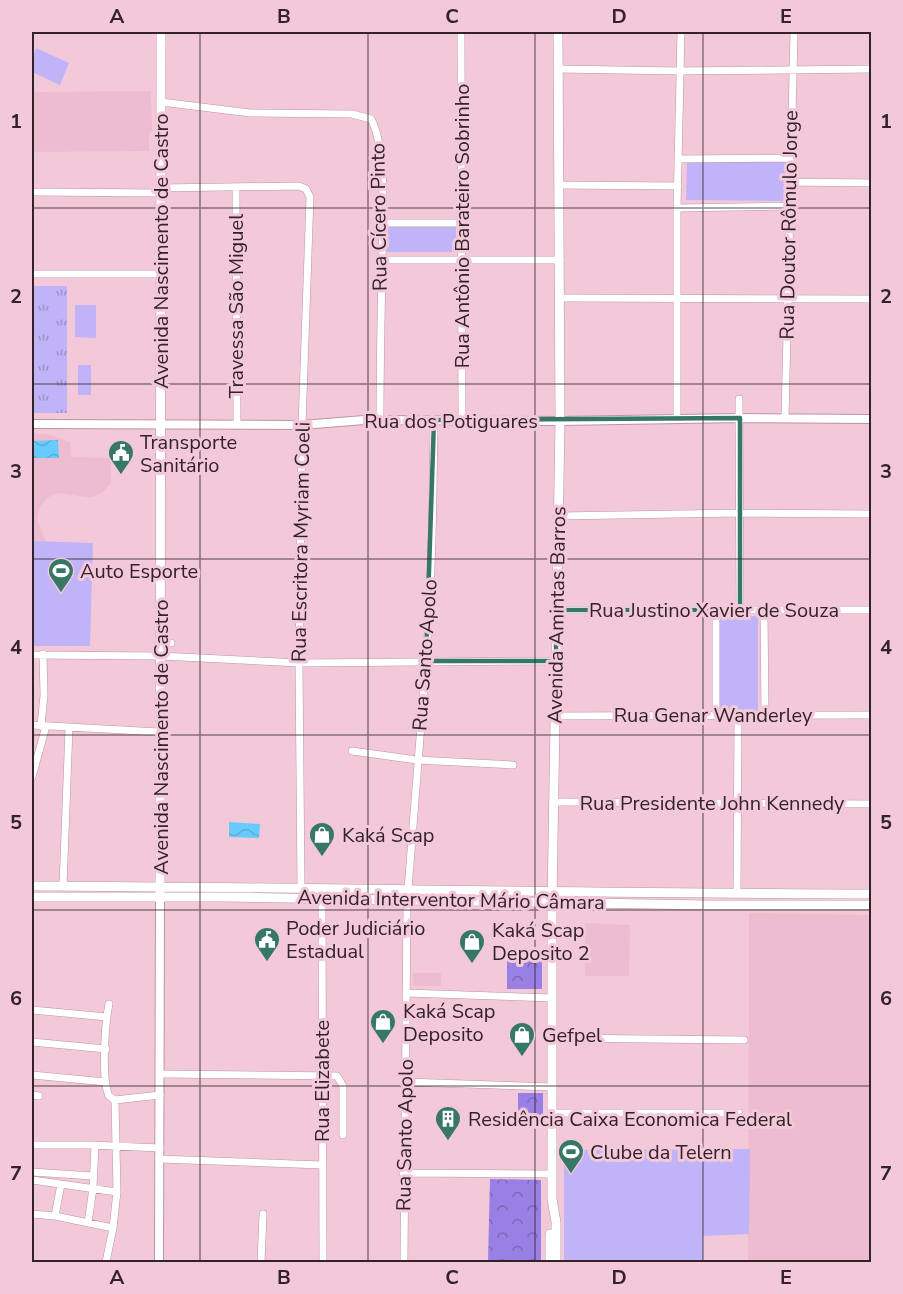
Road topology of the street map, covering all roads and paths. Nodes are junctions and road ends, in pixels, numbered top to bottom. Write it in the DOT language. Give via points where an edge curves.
graph roads {
  1 [pos="161,32"];
  2 [pos="461,32"];
  3 [pos="558,32"];
  4 [pos="681,32"];
  5 [pos="794,32"];
  6 [pos="558,69"];
  7 [pos="872,69"];
  8 [pos="680,71"];
  9 [pos="792,71"];
  10 [pos="161,102"];
  11 [pos="791,158"];
  12 [pos="678,159"];
  13 [pos="791,182"];
  14 [pos="872,183"];
  15 [pos="559,185"];
  16 [pos="678,186"];
  17 [pos="236,187"];
  18 [pos="161,190"];
  19 [pos="32,192"];
  20 [pos="790,206"];
  21 [pos="677,208"];
  22 [pos="382,223"];
  23 [pos="462,223"];
  24 [pos="382,260"];
  25 [pos="560,260"];
  26 [pos="462,261"];
  27 [pos="32,274"];
  28 [pos="160,274"];
  29 [pos="559,298"];
  30 [pos="678,298"];
  31 [pos="788,299"];
  32 [pos="872,299"];
  33 [pos="739,399"];
  34 [pos="677,418"];
  35 [pos="740,418"];
  36 [pos="785,418"];
  37 [pos="872,419"];
  38 [pos="380,420"];
  39 [pos="434,420"];
  40 [pos="462,421"];
  41 [pos="560,421"];
  42 [pos="32,424"];
  43 [pos="237,424"];
  44 [pos="161,425"];
  45 [pos="302,425"];
  46 [pos="741,513"];
  47 [pos="872,514"];
  48 [pos="559,516"];
  49 [pos="872,609"];
  50 [pos="556,610"];
  51 [pos="716,610"];
  52 [pos="740,610"];
  53 [pos="764,610"];
  54 [pos="160,643"];
  55 [pos="171,643"];
  56 [pos="43,654"];
  57 [pos="32,655"];
  58 [pos="161,656"];
  59 [pos="426,661"];
  60 [pos="556,661"];
  61 [pos="299,663"];
  62 [pos="716,715"];
  63 [pos="738,715"];
  64 [pos="765,715"];
  65 [pos="872,715"];
  66 [pos="555,716"];
  67 [pos="32,725"];
  68 [pos="44,726"];
  69 [pos="69,728"];
  70 [pos="159,732"];
  71 [pos="352,751"];
  72 [pos="417,760"];
  73 [pos="513,765"];
  74 [pos="32,777"];
  75 [pos="553,802"];
  76 [pos="737,804"];
  77 [pos="872,804"];
  78 [pos="32,886"];
  79 [pos="63,886"];
  80 [pos="161,886"];
  81 [pos="301,887"];
  82 [pos="408,890"];
  83 [pos="737,894"];
  84 [pos="872,894"];
  85 [pos="32,897"];
  86 [pos="552,897"];
  87 [pos="160,898"];
  88 [pos="322,899"];
  89 [pos="407,900"];
  90 [pos="872,904"];
  91 [pos="406,993"];
  92 [pos="552,998"];
  93 [pos="110,1004"];
  94 [pos="32,1010"];
  95 [pos="107,1017"];
  96 [pos="552,1038"];
  97 [pos="744,1040"];
  98 [pos="32,1042"];
  99 [pos="106,1049"];
  100 [pos="160,1074"];
  101 [pos="32,1075"];
  102 [pos="321,1075"];
  103 [pos="106,1082"];
  104 [pos="406,1082"];
  105 [pos="553,1087"];
  106 [pos="160,1095"];
  107 [pos="115,1100"];
  108 [pos="553,1113"];
  109 [pos="739,1113"];
  110 [pos="343,1135"];
  111 [pos="32,1145"];
  112 [pos="95,1145"];
  113 [pos="115,1147"];
  114 [pos="160,1148"];
  115 [pos="159,1159"];
  116 [pos="322,1165"];
  117 [pos="32,1172"];
  118 [pos="403,1173"];
  119 [pos="552,1174"];
  120 [pos="93,1176"];
  121 [pos="32,1180"];
  122 [pos="62,1184"];
  123 [pos="93,1188"];
  124 [pos="117,1192"];
  125 [pos="552,1199"];
  126 [pos="32,1214"];
  127 [pos="263,1214"];
  128 [pos="55,1216"];
  129 [pos="88,1223"];
  130 [pos="113,1228"];
  131 [pos="106,1263"];
  132 [pos="159,1263"];
  133 [pos="261,1263"];
  134 [pos="323,1263"];
  135 [pos="404,1263"];
  136 [pos="550,1263"];
  137 [pos="556,1263"];
  1 -- 10 [label="main road, Avenida Nascimento de Castro"];
  2 -- 23 [label="street, Rua Antônio Barateiro Sobrinho"];
  3 -- 6 [label="main road, Avenida Amintas Barros"];
  4 -- 8 [label="street"];
  5 -- 9 [label="street, Rua Doutor Rômulo Jorge"];
  6 -- 8 [label="street"];
  6 -- 15 [label="main road, Avenida Amintas Barros"];
  7 -- 9 [label="street"];
  8 -- 9 [label="street"];
  8 -- 12 [label="street"];
  9 -- 11 [label="street, Rua Doutor Rômulo Jorge"];
  10 -- 18 [label="main road, Avenida Nascimento de Castro"];
  10 -- 22 [label="street, Rua Cícero Pinto" via="250,113 367,117 380,144"];
  11 -- 12 [label="street"];
  11 -- 13 [label="street, Rua Doutor Rômulo Jorge"];
  12 -- 16 [label="street"];
  13 -- 14 [label="street"];
  13 -- 20 [label="street, Rua Doutor Rômulo Jorge"];
  15 -- 16 [label="street"];
  15 -- 25 [label="main road, Avenida Amintas Barros"];
  16 -- 21 [label="street"];
  17 -- 18 [label="street"];
  17 -- 43 [label="street, Travessa São Miguel"];
  17 -- 45 [label="street, Rua Escritora Myriam Coeli" via="299,186 310,197"];
  18 -- 19 [label="street"];
  18 -- 28 [label="main road, Avenida Nascimento de Castro"];
  20 -- 21 [label="street"];
  20 -- 31 [label="street, Rua Doutor Rômulo Jorge"];
  21 -- 30 [label="street"];
  22 -- 23 [label="street"];
  22 -- 24 [label="street, Rua Cícero Pinto"];
  23 -- 26 [label="street, Rua Antônio Barateiro Sobrinho"];
  24 -- 26 [label="street"];
  24 -- 38 [label="street, Rua Cícero Pinto"];
  25 -- 26 [label="street"];
  25 -- 29 [label="main road, Avenida Amintas Barros"];
  26 -- 40 [label="street, Rua Antônio Barateiro Sobrinho"];
  27 -- 28 [label="street"];
  28 -- 44 [label="main road, Avenida Nascimento de Castro"];
  29 -- 30 [label="street"];
  29 -- 41 [label="main road, Avenida Amintas Barros"];
  30 -- 31 [label="street"];
  30 -- 34 [label="street"];
  31 -- 32 [label="street"];
  31 -- 36 [label="street, Rua Doutor Rômulo Jorge"];
  33 -- 35 [label="street"];
  34 -- 35 [label="street, Rua dos Potiguares"];
  34 -- 41 [label="street, Rua dos Potiguares"];
  35 -- 36 [label="street, Rua dos Potiguares"];
  35 -- 46 [label="street"];
  36 -- 37 [label="street, Rua dos Potiguares"];
  38 -- 39 [label="street, Rua dos Potiguares"];
  38 -- 45 [label="street, Rua dos Potiguares"];
  39 -- 40 [label="street, Rua dos Potiguares"];
  39 -- 59 [label="street, Rua Santo Apolo"];
  40 -- 41 [label="street, Rua dos Potiguares"];
  41 -- 48 [label="main road, Avenida Amintas Barros"];
  42 -- 44 [label="street, Rua dos Potiguares"];
  43 -- 44 [label="street, Rua dos Potiguares"];
  43 -- 45 [label="street, Rua dos Potiguares"];
  44 -- 54 [label="main road, Avenida Nascimento de Castro"];
  45 -- 61 [label="street, Rua Escritora Myriam Coeli"];
  46 -- 47 [label="street"];
  46 -- 48 [label="street"];
  46 -- 52 [label="street"];
  48 -- 50 [label="main road, Avenida Amintas Barros"];
  49 -- 53 [label="street, Rua Justino Xavier de Souza"];
  50 -- 51 [label="street, Rua Justino Xavier de Souza"];
  50 -- 60 [label="main road, Avenida Amintas Barros"];
  51 -- 52 [label="street, Rua Justino Xavier de Souza"];
  51 -- 62 [label="street"];
  52 -- 53 [label="street, Rua Justino Xavier de Souza"];
  53 -- 64 [label="street"];
  54 -- 55 [label="street"];
  54 -- 58 [label="main road, Avenida Nascimento de Castro"];
  56 -- 57 [label="street"];
  56 -- 58 [label="street"];
  56 -- 68 [label="street"];
  58 -- 61 [label="street"];
  58 -- 70 [label="main road, Avenida Nascimento de Castro"];
  59 -- 60 [label="street"];
  59 -- 61 [label="street"];
  59 -- 72 [label="street, Rua Santo Apolo"];
  60 -- 66 [label="main road, Avenida Amintas Barros"];
  61 -- 81 [label="street, Rua Escritora Myriam Coeli"];
  62 -- 63 [label="street, Rua Genar Wanderley"];
  62 -- 66 [label="street, Rua Genar Wanderley"];
  63 -- 64 [label="street, Rua Genar Wanderley"];
  63 -- 76 [label="street"];
  64 -- 65 [label="street, Rua Genar Wanderley"];
  66 -- 75 [label="main road, Avenida Amintas Barros"];
  67 -- 68 [label="street"];
  68 -- 69 [label="street"];
  68 -- 74 [label="street"];
  69 -- 70 [label="street"];
  69 -- 79 [label="street"];
  70 -- 80 [label="main road, Avenida Nascimento de Castro"];
  71 -- 72 [label="street"];
  72 -- 73 [label="street"];
  72 -- 82 [label="street, Rua Santo Apolo"];
  75 -- 76 [label="street, Rua Presidente John Kennedy"];
  75 -- 86 [label="main road, Avenida Amintas Barros"];
  76 -- 77 [label="street, Rua Presidente John Kennedy"];
  76 -- 83 [label="street"];
  78 -- 79 [label="main road, Avenida Interventor Mário Câmara"];
  79 -- 80 [label="main road, Avenida Interventor Mário Câmara"];
  80 -- 81 [label="main road, Avenida Interventor Mário Câmara"];
  80 -- 87 [label="main road, Avenida Nascimento de Castro"];
  81 -- 82 [label="main road, Avenida Interventor Mário Câmara"];
  82 -- 86 [label="main road, Avenida Interventor Mário Câmara"];
  83 -- 84 [label="main road, Avenida Interventor Mário Câmara"];
  83 -- 86 [label="main road, Avenida Interventor Mário Câmara"];
  85 -- 87 [label="main road, Avenida Interventor Mário Câmara"];
  86 -- 89 [label="main road, Avenida Interventor Mário Câmara"];
  86 -- 90 [label="main road, Avenida Interventor Mário Câmara" via="709,905"];
  86 -- 92 [label="main road, Avenida Amintas Barros"];
  87 -- 88 [label="main road, Avenida Interventor Mário Câmara"];
  87 -- 100 [label="street, Avenida Nascimento de Castro"];
  88 -- 89 [label="main road, Avenida Interventor Mário Câmara"];
  88 -- 102 [label="street, Rua Elizabete"];
  89 -- 91 [label="street, Rua Santo Apolo"];
  91 -- 92 [label="street"];
  91 -- 104 [label="street, Rua Santo Apolo"];
  92 -- 96 [label="main road, Avenida Amintas Barros"];
  93 -- 95 [label="street"];
  94 -- 95 [label="street"];
  95 -- 99 [label="street"];
  96 -- 97 [label="street"];
  96 -- 105 [label="main road, Avenida Amintas Barros"];
  98 -- 99 [label="street"];
  99 -- 103 [label="street"];
  100 -- 102 [label="street"];
  100 -- 106 [label="street, Avenida Nascimento de Castro"];
  101 -- 103 [label="street"];
  102 -- 110 [label="street" via="337,1076 343,1086"];
  102 -- 116 [label="street, Rua Elizabete"];
  103 -- 107 [label="street" via="106,1090"];
  104 -- 105 [label="street"];
  104 -- 118 [label="street, Rua Santo Apolo"];
  105 -- 108 [label="main road, Avenida Amintas Barros"];
  106 -- 107 [label="street"];
  106 -- 114 [label="street, Avenida Nascimento de Castro"];
  107 -- 113 [label="street"];
  108 -- 109 [label="street"];
  108 -- 119 [label="main road, Avenida Amintas Barros"];
  111 -- 112 [label="street"];
  112 -- 113 [label="street"];
  112 -- 120 [label="street"];
  113 -- 114 [label="street"];
  113 -- 124 [label="street"];
  114 -- 115 [label="street, Avenida Nascimento de Castro"];
  115 -- 116 [label="street"];
  115 -- 132 [label="street, Avenida Nascimento de Castro"];
  116 -- 134 [label="street, Rua Elizabete"];
  117 -- 120 [label="street"];
  118 -- 119 [label="street"];
  118 -- 135 [label="street, Rua Santo Apolo"];
  119 -- 125 [label="main road, Avenida Amintas Barros"];
  120 -- 123 [label="street"];
  121 -- 122 [label="street"];
  122 -- 123 [label="street"];
  122 -- 128 [label="street"];
  123 -- 124 [label="street"];
  123 -- 129 [label="street"];
  124 -- 130 [label="street"];
  125 -- 136 [label="main road, Avenida Amintas Barros"];
  125 -- 137 [label="main road, Avenida Amintas Barros"];
  126 -- 128 [label="street"];
  127 -- 133 [label="street"];
  128 -- 129 [label="street"];
  129 -- 130 [label="street"];
  130 -- 131 [label="street"];
}
